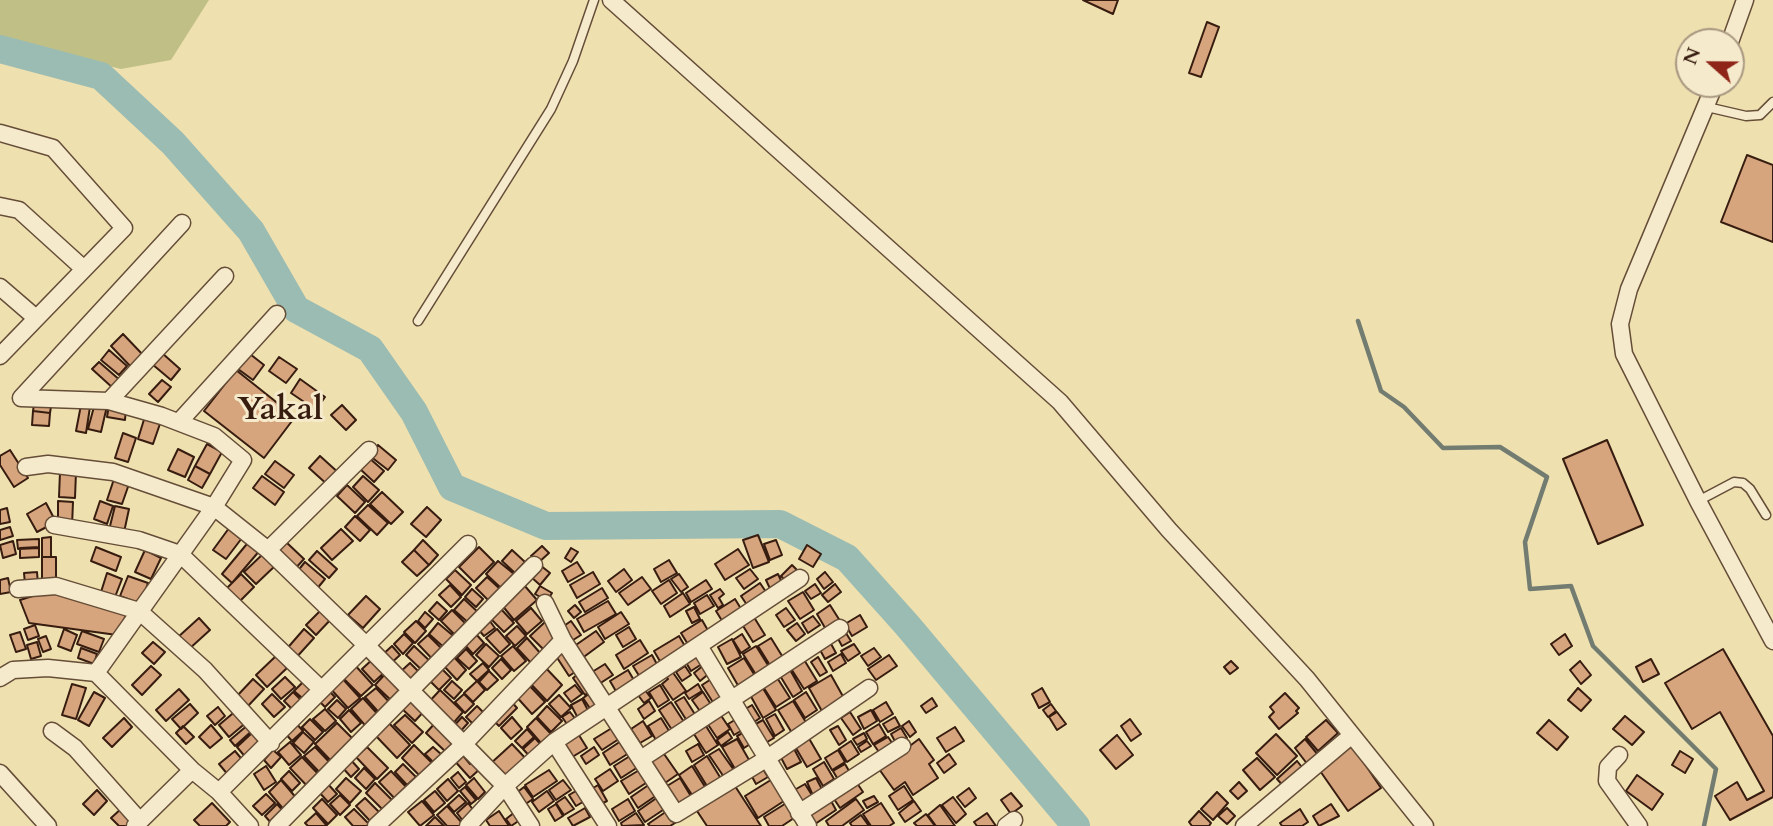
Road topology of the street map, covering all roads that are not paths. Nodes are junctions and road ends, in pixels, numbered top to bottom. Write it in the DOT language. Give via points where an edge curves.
graph roads {
  1 [pos="594,0"];
  2 [pos="611,0"];
  3 [pos="1745,0"];
  4 [pos="1735,28"];
  5 [pos="1711,98"];
  6 [pos="1773,102"];
  7 [pos="1707,107"];
  8 [pos="0,132"];
  9 [pos="0,206"];
  10 [pos="183,223"];
  11 [pos="84,269"];
  12 [pos="225,276"];
  13 [pos="0,287"];
  14 [pos="277,314"];
  15 [pos="36,318"];
  16 [pos="418,321"];
  17 [pos="0,356"];
  18 [pos="109,401"];
  19 [pos="179,422"];
  20 [pos="369,450"];
  21 [pos="26,467"];
  22 [pos="1698,501"];
  23 [pos="214,507"];
  24 [pos="1766,515"];
  25 [pos="54,525"];
  26 [pos="468,544"];
  27 [pos="268,550"];
  28 [pos="180,554"];
  29 [pos="534,565"];
  30 [pos="800,579"];
  31 [pos="18,589"];
  32 [pos="545,603"];
  33 [pos="139,611"];
  34 [pos="840,628"];
  35 [pos="563,640"];
  36 [pos="1773,640"];
  37 [pos="366,645"];
  38 [pos="699,646"];
  39 [pos="96,673"];
  40 [pos="0,678"];
  41 [pos="869,688"];
  42 [pos="321,689"];
  43 [pos="411,692"];
  44 [pos="732,699"];
  45 [pos="607,706"];
  46 [pos="52,731"];
  47 [pos="1352,735"];
  48 [pos="554,742"];
  49 [pos="271,743"];
  50 [pos="463,745"];
  51 [pos="902,746"];
  52 [pos="1619,755"];
  53 [pos="641,759"];
  54 [pos="766,759"];
  55 [pos="192,770"];
  56 [pos="0,773"];
  57 [pos="505,786"];
  58 [pos="219,792"];
  59 [pos="804,820"];
  60 [pos="138,823"];
  61 [pos="48,826"];
  62 [pos="250,826"];
  63 [pos="277,826"];
  64 [pos="376,826"];
  65 [pos="468,826"];
  66 [pos="531,826"];
  67 [pos="608,826"];
  68 [pos="1244,826"];
  69 [pos="1425,826"];
  70 [pos="1639,826"];
  1 -- 16 [label="lane" via="551,109"];
  2 -- 47 [label="street" via="1060,402"];
  3 -- 4 [label="street"];
  5 -- 7 [label="street"];
  6 -- 7 [label="lane" via="1760,115"];
  7 -- 22 [label="street" via="1629,289 1620,324 1624,354"];
  8 -- 11 [label="street" via="53,148 124,228"];
  9 -- 11 [label="street" via="19,211"];
  10 -- 18 [label="street" via="21,398"];
  11 -- 15 [label="street"];
  12 -- 18 [label="street"];
  13 -- 15 [label="street"];
  14 -- 19 [label="street"];
  15 -- 17 [label="street"];
  18 -- 19 [label="street"];
  19 -- 23 [label="street" via="214,436 243,460"];
  20 -- 27 [label="street"];
  21 -- 23 [label="street" via="48,464 113,472"];
  22 -- 24 [label="lane" via="1734,482 1743,483"];
  22 -- 36 [label="street"];
  23 -- 27 [label="street"];
  23 -- 28 [label="street"];
  25 -- 28 [label="street" via="139,540"];
  26 -- 37 [label="street"];
  27 -- 37 [label="street"];
  28 -- 33 [label="street"];
  28 -- 42 [label="street"];
  29 -- 43 [label="street"];
  30 -- 38 [label="street"];
  31 -- 33 [label="street" via="56,586"];
  32 -- 35 [label="street"];
  33 -- 39 [label="street"];
  33 -- 49 [label="street" via="205,670"];
  34 -- 44 [label="street"];
  35 -- 45 [label="street"];
  35 -- 50 [label="street"];
  37 -- 42 [label="street"];
  37 -- 43 [label="street"];
  38 -- 44 [label="street"];
  38 -- 45 [label="street"];
  39 -- 40 [label="street" via="48,668 13,670"];
  39 -- 55 [label="street"];
  41 -- 54 [label="street"];
  42 -- 49 [label="street"];
  43 -- 50 [label="street"];
  43 -- 63 [label="street"];
  44 -- 53 [label="street"];
  44 -- 54 [label="street"];
  45 -- 48 [label="street"];
  45 -- 53 [label="street"];
  46 -- 60 [label="street" via="75,748"];
  47 -- 68 [label="street"];
  47 -- 69 [label="street"];
  48 -- 57 [label="street"];
  48 -- 67 [label="street"];
  49 -- 58 [label="street"];
  50 -- 57 [label="street"];
  50 -- 64 [label="street"];
  51 -- 59 [label="street"];
  52 -- 70 [label="street" via="1608,767 1607,781"];
  53 -- 54 [label="street" via="676,814"];
  54 -- 59 [label="street"];
  55 -- 58 [label="street"];
  55 -- 60 [label="street"];
  56 -- 61 [label="street"];
  57 -- 65 [label="street"];
  57 -- 66 [label="street"];
  58 -- 62 [label="street"];
}
